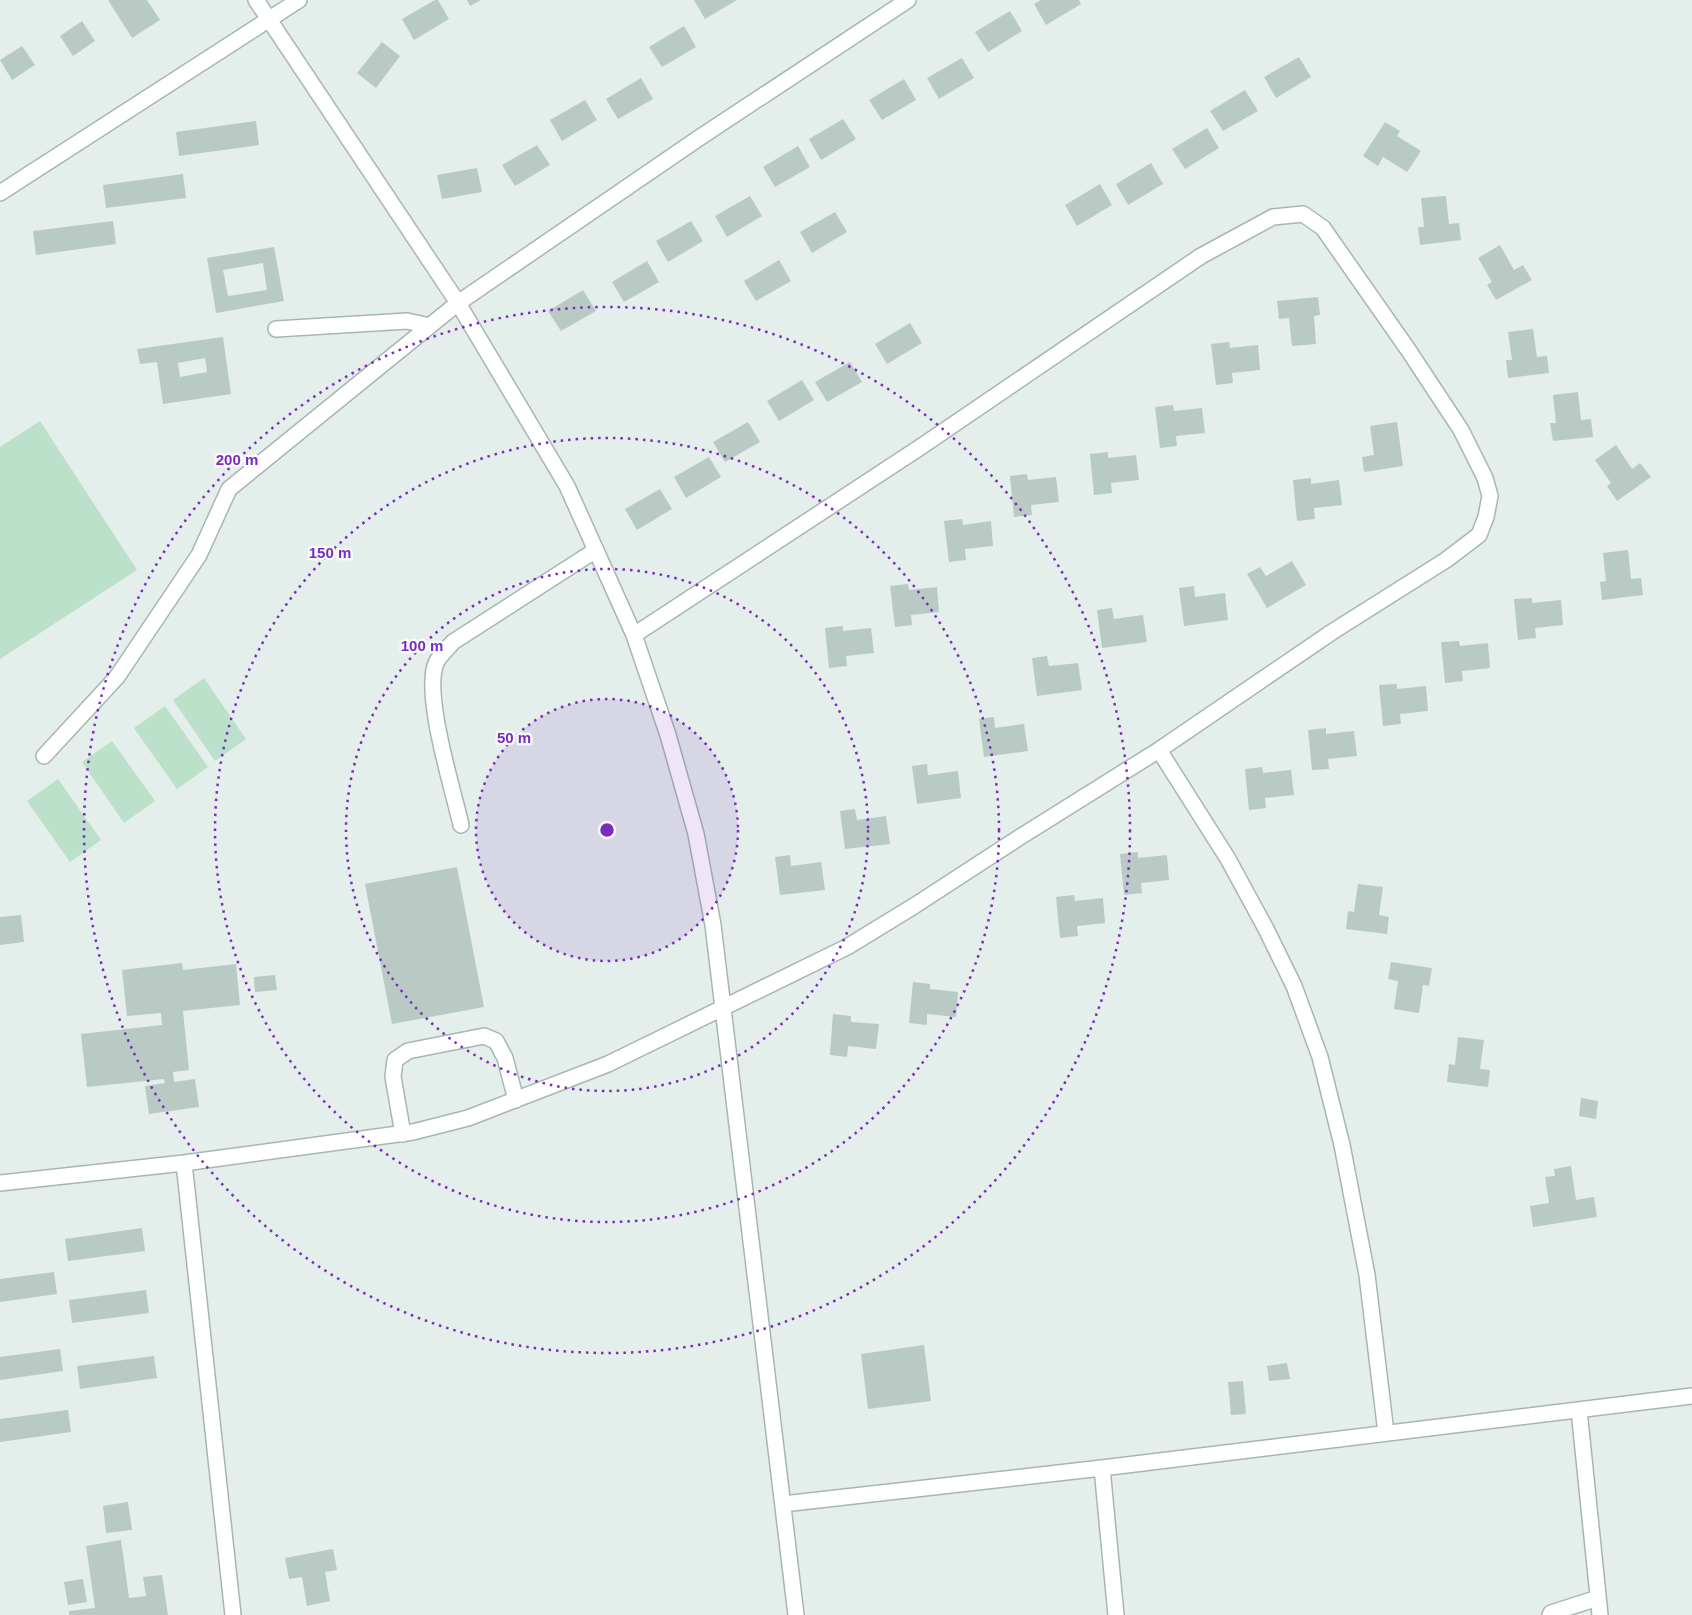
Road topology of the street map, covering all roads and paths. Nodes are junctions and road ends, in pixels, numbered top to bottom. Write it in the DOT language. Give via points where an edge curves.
graph roads {
  1 [pos="256,0"];
  2 [pos="299,0"];
  3 [pos="908,0"];
  4 [pos="269,20"];
  5 [pos="0,193"];
  6 [pos="458,303"];
  7 [pos="430,326"];
  8 [pos="276,329"];
  9 [pos="596,550"];
  10 [pos="634,635"];
  11 [pos="1159,750"];
  12 [pos="44,756"];
  13 [pos="461,825"];
  14 [pos="723,1008"];
  15 [pos="516,1100"];
  16 [pos="403,1134"];
  17 [pos="184,1163"];
  18 [pos="0,1183"];
  19 [pos="1692,1396"];
  20 [pos="1579,1410"];
  21 [pos="1386,1433"];
  22 [pos="1102,1468"];
  23 [pos="783,1504"];
  24 [pos="1598,1598"];
  25 [pos="233,1615"];
  26 [pos="796,1615"];
  27 [pos="1116,1615"];
  28 [pos="1550,1615"];
  29 [pos="1600,1615"];
  1 -- 4 [label="street"];
  2 -- 4 [label="street"];
  3 -- 6 [label="street"];
  4 -- 5 [label="street"];
  4 -- 6 [label="street"];
  6 -- 7 [label="street"];
  6 -- 9 [label="street" via="567,486"];
  7 -- 8 [label="street" via="407,321"];
  7 -- 12 [label="street" via="229,489 199,555 117,677"];
  9 -- 10 [label="street"];
  9 -- 13 [label="street" via="453,642 436,662 434,712"];
  10 -- 11 [label="street" via="919,448 1201,256 1273,217 1303,214 1323,228 1460,430 1485,478 1490,496 1486,517 1479,535 1446,560 1332,632"];
  10 -- 14 [label="street" via="668,735 696,834 713,925"];
  11 -- 14 [label="street" via="847,947"];
  11 -- 21 [label="street" via="1228,859 1266,929 1294,986 1320,1057 1342,1145 1367,1275"];
  14 -- 15 [label="street" via="608,1064"];
  14 -- 23 [label="street"];
  15 -- 16 [label="street" via="468,1118"];
  15 -- 16 [label="street" via="505,1058 496,1041 484,1036 408,1051 395,1060 393,1077"];
  16 -- 17 [label="street"];
  17 -- 18 [label="street"];
  17 -- 25 [label="street"];
  19 -- 20 [label="street"];
  20 -- 21 [label="street"];
  20 -- 24 [label="street"];
  21 -- 22 [label="street"];
  22 -- 23 [label="street"];
  22 -- 27 [label="street"];
  23 -- 26 [label="street"];
  24 -- 28 [label="street"];
  24 -- 29 [label="street"];
}
